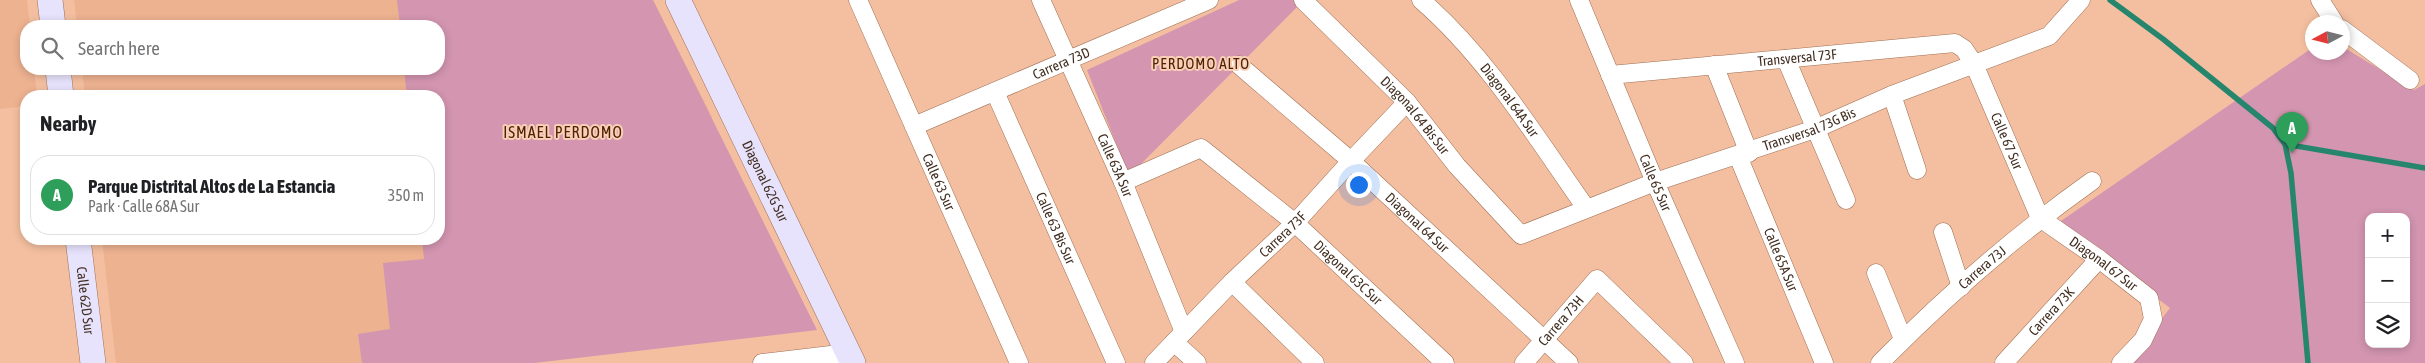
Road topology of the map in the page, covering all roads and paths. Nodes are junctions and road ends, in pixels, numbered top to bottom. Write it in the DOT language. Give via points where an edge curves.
graph roads {
  1 [pos="50,0"];
  2 [pos="678,0"];
  3 [pos="858,0"];
  4 [pos="1040,0"];
  5 [pos="1209,0"];
  6 [pos="1304,0"];
  7 [pos="1422,0"];
  8 [pos="1579,0"];
  9 [pos="2080,0"];
  10 [pos="2320,0"];
  11 [pos="2330,15"];
  12 [pos="52,20"];
  13 [pos="2350,35"];
  14 [pos="1786,59"];
  15 [pos="1067,61"];
  16 [pos="1974,64"];
  17 [pos="1239,65"];
  18 [pos="1714,66"];
  19 [pos="59,75"];
  20 [pos="1610,75"];
  21 [pos="2410,80"];
  22 [pos="60,90"];
  23 [pos="995,92"];
  24 [pos="1892,95"];
  25 [pos="1407,102"];
  26 [pos="914,126"];
  27 [pos="1815,129"];
  28 [pos="1743,154"];
  29 [pos="1351,161"];
  30 [pos="1917,170"];
  31 [pos="2092,181"];
  32 [pos="1123,182"];
  33 [pos="1655,182"];
  34 [pos="1846,200"];
  35 [pos="1586,208"];
  36 [pos="2040,218"];
  37 [pos="1295,223"];
  38 [pos="1943,232"];
  39 [pos="1521,235"];
  40 [pos="79,245"];
  41 [pos="2099,260"];
  42 [pos="1876,272"];
  43 [pos="1232,282"];
  44 [pos="1961,287"];
  45 [pos="1179,337"];
  46 [pos="1903,339"];
  47 [pos="1546,340"];
  48 [pos="850,358"];
  49 [pos="93,363"];
  50 [pos="762,363"];
  51 [pos="1019,363"];
  52 [pos="1116,363"];
  53 [pos="1154,363"];
  54 [pos="1197,363"];
  55 [pos="1315,363"];
  56 [pos="1445,363"];
  57 [pos="1524,363"];
  58 [pos="1569,363"];
  59 [pos="1684,363"];
  60 [pos="1735,363"];
  61 [pos="1824,363"];
  62 [pos="1880,363"];
  63 [pos="2004,363"];
  64 [pos="2121,363"];
  1 -- 12 [label="street"];
  2 -- 48 [label="street, Diagonal 62G Sur"];
  3 -- 26 [label="street, Calle 63 Sur"];
  4 -- 15 [label="street, Calle 63A Sur"];
  5 -- 15 [label="street, Carrera 73D"];
  6 -- 25 [label="street, Diagonal 64 Bis Sur"];
  7 -- 35 [label="street, Diagonal 64A Sur" via="1488,70"];
  8 -- 20 [label="street, Calle 65 Sur"];
  9 -- 16 [label="street, Transversal 73G Bis" via="2050,36"];
  10 -- 11 [label="street"];
  13 -- 21 [label="street"];
  14 -- 16 [label="street, Transversal 73F" via="1955,43 1964,48"];
  14 -- 18 [label="street, Transversal 73F"];
  14 -- 27 [label="street"];
  15 -- 23 [label="street, Carrera 73D"];
  15 -- 32 [label="street, Calle 63A Sur"];
  16 -- 24 [label="street, Transversal 73G Bis"];
  16 -- 36 [label="street, Calle 67 Sur"];
  17 -- 29 [label="street, Diagonal 64 Sur"];
  18 -- 20 [label="street, Transversal 73F"];
  18 -- 28 [label="street, Calle 65A Sur"];
  19 -- 22 [label="street"];
  20 -- 33 [label="street, Calle 65 Sur"];
  23 -- 26 [label="street, Carrera 73D"];
  23 -- 52 [label="street, Calle 63 Bis Sur"];
  24 -- 27 [label="street, Transversal 73G Bis"];
  24 -- 30 [label="street"];
  25 -- 29 [label="street, Carrera 73F"];
  25 -- 39 [label="street, Diagonal 64 Bis Sur" via="1458,166"];
  26 -- 51 [label="street, Calle 63 Sur"];
  27 -- 28 [label="street, Transversal 73G Bis"];
  27 -- 34 [label="street"];
  28 -- 33 [label="street, Transversal 73G Bis"];
  28 -- 61 [label="street, Calle 65A Sur"];
  29 -- 37 [label="street, Carrera 73F"];
  29 -- 47 [label="street, Diagonal 64 Sur"];
  31 -- 36 [label="street, Carrera 73J"];
  32 -- 37 [label="street, Diagonal 63C Sur" via="1201,148"];
  32 -- 45 [label="street, Calle 63A Sur"];
  33 -- 35 [label="street, Transversal 73G Bis"];
  33 -- 60 [label="street, Calle 65 Sur"];
  35 -- 39 [label="street, Transversal 73G Bis"];
  36 -- 41 [label="street, Diagonal 67 Sur"];
  36 -- 44 [label="street, Carrera 73J"];
  37 -- 43 [label="street, Carrera 73F"];
  37 -- 56 [label="street, Diagonal 63C Sur"];
  38 -- 44 [label="street"];
  40 -- 49 [label="street, Calle 62D Sur"];
  41 -- 63 [label="street, Carrera 73K"];
  41 -- 64 [label="street, Diagonal 67 Sur" via="2148,298 2154,319 2143,340"];
  42 -- 46 [label="street"];
  43 -- 45 [label="street, Carrera 73F"];
  43 -- 55 [label="street"];
  44 -- 46 [label="street, Carrera 73J"];
  45 -- 53 [label="street, Carrera 73F"];
  45 -- 54 [label="street"];
  46 -- 62 [label="street, Carrera 73J"];
  47 -- 57 [label="street, Carrera 73H"];
  47 -- 58 [label="street, Diagonal 64 Sur"];
  47 -- 59 [label="street, Carrera 73H" via="1598,279"];
  48 -- 50 [label="street"];
}
